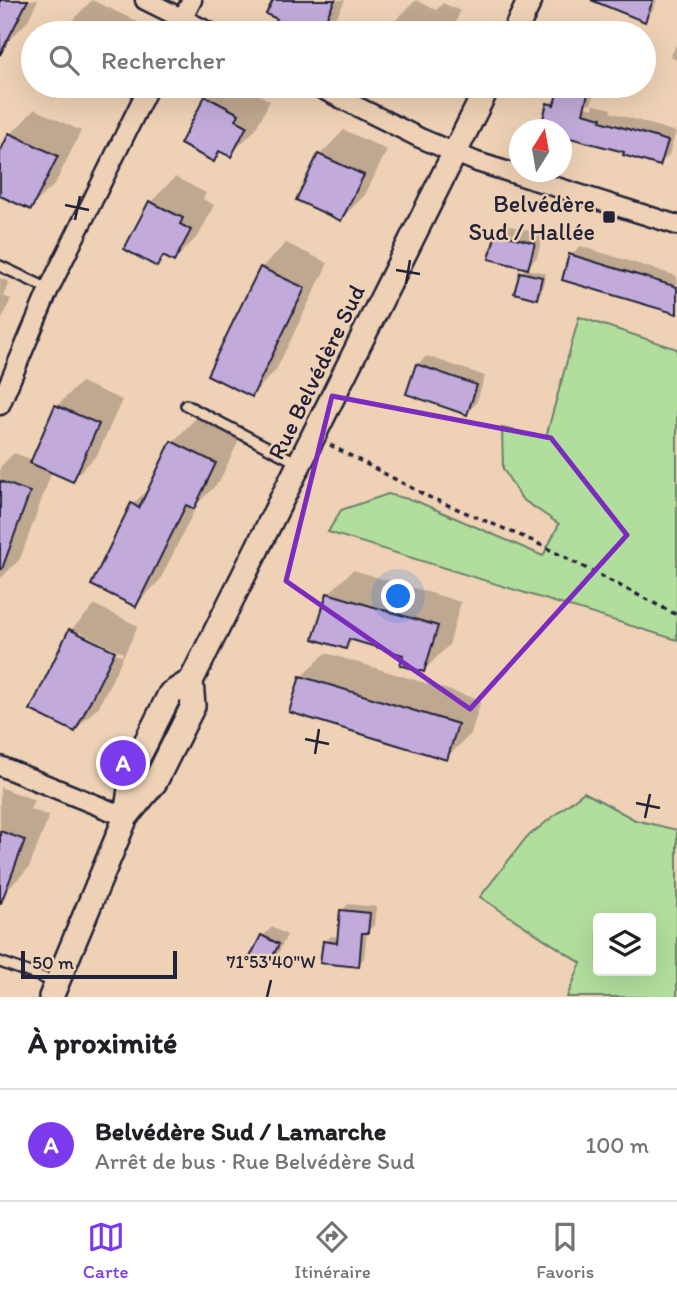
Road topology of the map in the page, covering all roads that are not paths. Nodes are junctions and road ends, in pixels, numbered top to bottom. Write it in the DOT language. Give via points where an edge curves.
graph roads {
  1 [pos="145,0"];
  2 [pos="192,0"];
  3 [pos="530,0"];
  4 [pos="172,21"];
  5 [pos="182,21"];
  6 [pos="520,21"];
  7 [pos="143,98"];
  8 [pos="341,98"];
  9 [pos="482,98"];
  10 [pos="454,153"];
  11 [pos="677,225"];
  12 [pos="0,266"];
  13 [pos="49,289"];
  14 [pos="0,405"];
  15 [pos="186,405"];
  16 [pos="299,464"];
  17 [pos="0,766"];
  18 [pos="126,817"];
  19 [pos="0,962"];
  20 [pos="53,990"];
  1 -- 4 [label="street"];
  2 -- 5 [label="street"];
  3 -- 6 [label="street"];
  7 -- 13 [label="street"];
  8 -- 10 [label="street"];
  9 -- 10 [label="street, Rue Belvédère Sud"];
  10 -- 11 [label="street"];
  10 -- 16 [label="street, Rue Belvédère Sud"];
  12 -- 13 [label="lane"];
  13 -- 14 [label="street"];
  15 -- 16 [label="lane"];
  16 -- 18 [label="street, Rue Belvédère Sud" via="191,681 170,694 133,768"];
  17 -- 18 [label="street"];
  18 -- 20 [label="street, Rue Belvédère Sud"];
  19 -- 20 [label="lane"];
}
